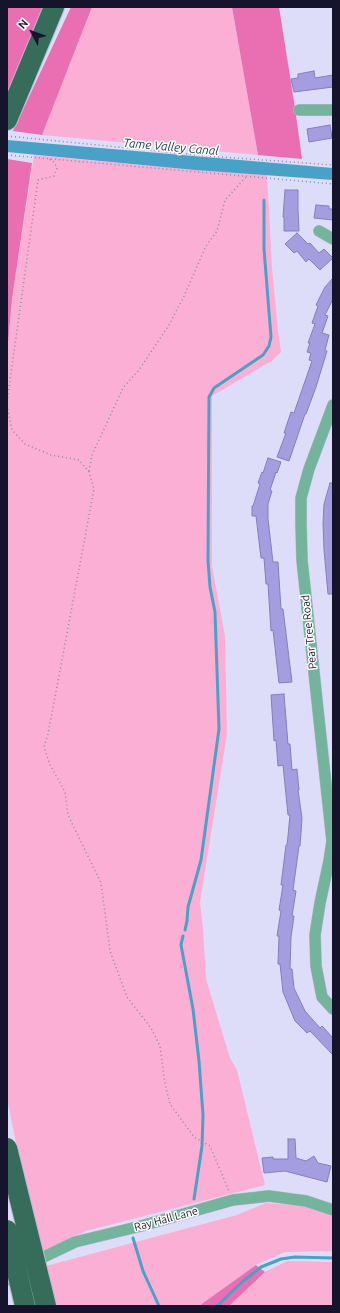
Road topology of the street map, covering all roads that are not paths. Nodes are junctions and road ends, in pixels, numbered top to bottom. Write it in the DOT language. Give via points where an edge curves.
graph roads {
  1 [pos="54,7"];
  2 [pos="299,110"];
  3 [pos="333,110"];
  4 [pos="7,120"];
  5 [pos="319,231"];
  6 [pos="333,239"];
  7 [pos="333,405"];
  8 [pos="331,861"];
  9 [pos="333,1009"];
  10 [pos="7,1148"];
  11 [pos="333,1210"];
  12 [pos="7,1230"];
  13 [pos="7,1280"];
  14 [pos="25,1306"];
  15 [pos="46,1306"];
  1 -- 4 [label="highway"];
  2 -- 3 [label="street"];
  5 -- 6 [label="street"];
  7 -- 8 [label="street, Pear Tree Road" via="309,469 302,498 302,560 332,841"];
  8 -- 9 [label="street, Pear Tree Road" via="315,935 316,966 322,997"];
  10 -- 15 [label="highway, bridge"];
  11 -- 13 [label="street, Ray Hall Lane" via="306,1201 269,1196 232,1200 75,1242 29,1264"];
  12 -- 14 [label="highway, bridge"];
}
